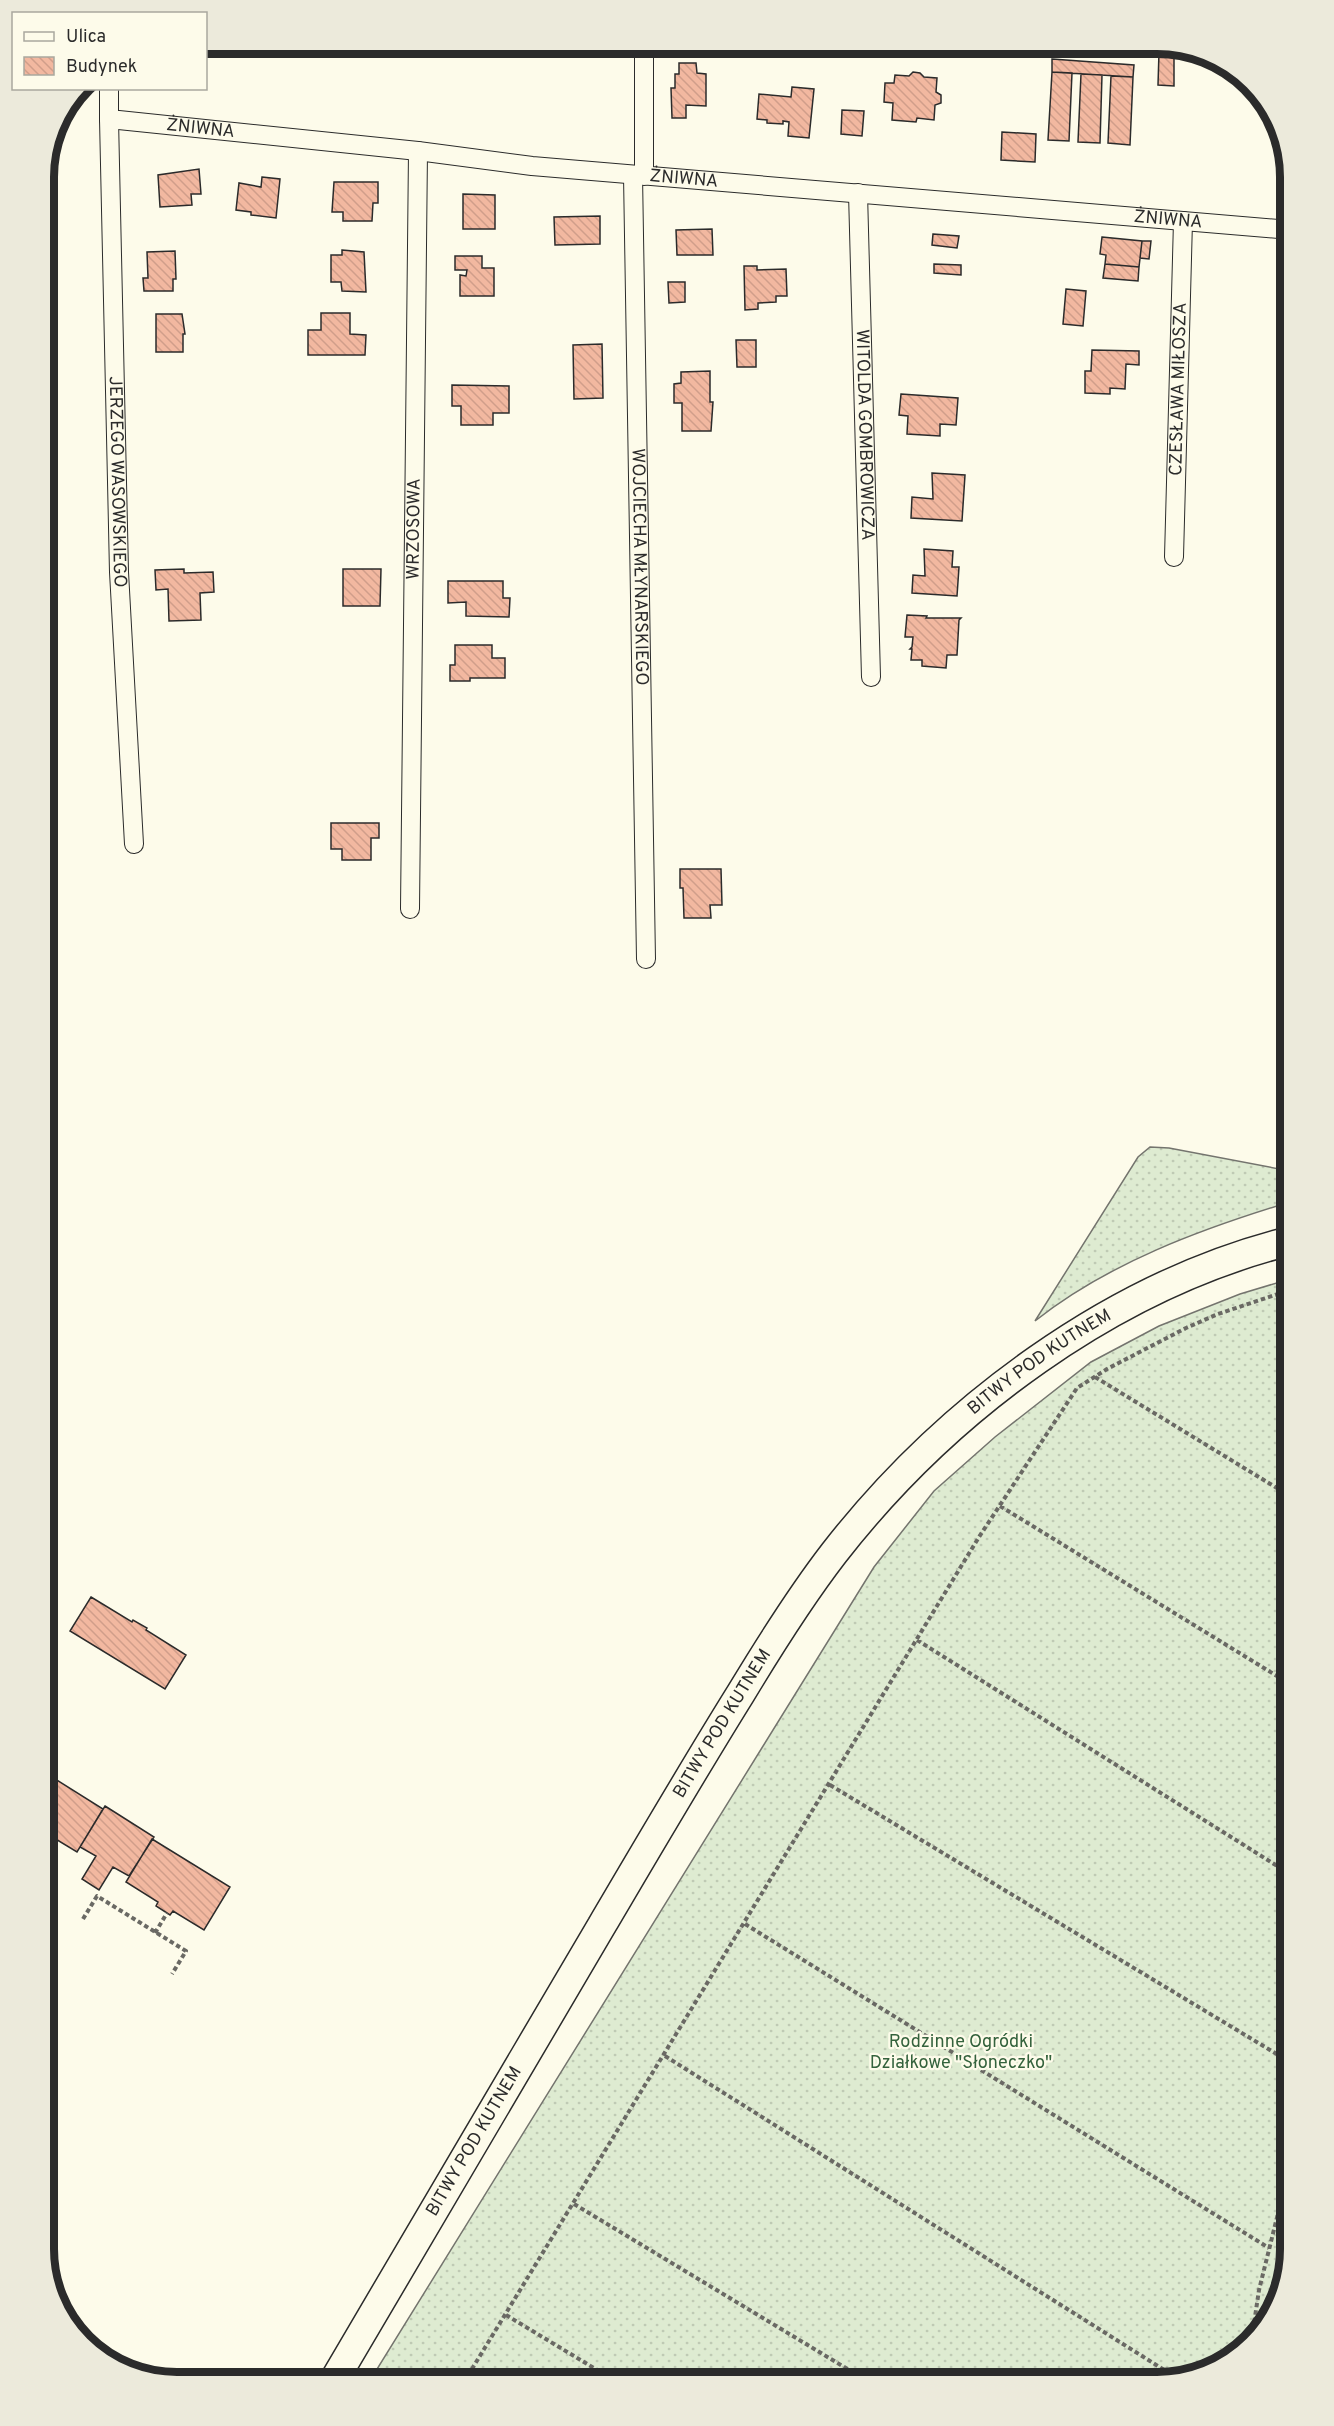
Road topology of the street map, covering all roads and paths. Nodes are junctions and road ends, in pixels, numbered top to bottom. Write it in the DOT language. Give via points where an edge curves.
graph roads {
  1 [pos="644,54"];
  2 [pos="109,90"];
  3 [pos="109,119"];
  4 [pos="418,151"];
  5 [pos="638,175"];
  6 [pos="858,193"];
  7 [pos="1183,221"];
  8 [pos="1280,229"];
  9 [pos="1174,557"];
  10 [pos="871,677"];
  11 [pos="134,844"];
  12 [pos="410,909"];
  13 [pos="646,959"];
  14 [pos="1280,1244"];
  15 [pos="1280,1293"];
  16 [pos="1095,1377"];
  17 [pos="1280,1490"];
  18 [pos="1000,1506"];
  19 [pos="917,1640"];
  20 [pos="1280,1678"];
  21 [pos="830,1785"];
  22 [pos="1280,1868"];
  23 [pos="167,1913"];
  24 [pos="83,1919"];
  25 [pos="745,1924"];
  26 [pos="155,1933"];
  27 [pos="172,1974"];
  28 [pos="665,2056"];
  29 [pos="1280,2056"];
  30 [pos="574,2204"];
  31 [pos="1280,2205"];
  32 [pos="1269,2248"];
  33 [pos="506,2315"];
  34 [pos="1254,2325"];
  35 [pos="1166,2371"];
  36 [pos="339,2372"];
  37 [pos="470,2372"];
  38 [pos="600,2372"];
  39 [pos="852,2372"];
  1 -- 5 [label="street, WOJCIECHA MŁYNARSKIEGO"];
  2 -- 3 [label="street"];
  3 -- 4 [label="street, ŻNIWNA"];
  3 -- 11 [label="street, JERZEGO WASOWSKIEGO" via="119,572"];
  4 -- 5 [label="street, ŻNIWNA"];
  4 -- 12 [label="street, WRZOSOWA"];
  5 -- 6 [label="street, ŻNIWNA"];
  5 -- 13 [label="street, WOJCIECHA MŁYNARSKIEGO"];
  6 -- 7 [label="street, ŻNIWNA"];
  6 -- 10 [label="street, WITOLDA GOMBROWICZA"];
  7 -- 8 [label="street, ŻNIWNA"];
  7 -- 9 [label="street, CZESŁAWA MIŁOSZA"];
  14 -- 36 [label="main road, BITWY POD KUTNEM" via="1225,1262 1122,1307 1018,1373 962,1419 882,1498 835,1552 798,1603 703,1754"];
  15 -- 16 [label="path" via="1186,1328"];
  16 -- 17 [label="path"];
  16 -- 18 [label="path" via="1077,1388"];
  18 -- 19 [label="path"];
  18 -- 20 [label="path"];
  19 -- 21 [label="path"];
  19 -- 22 [label="path"];
  21 -- 25 [label="path"];
  21 -- 29 [label="path"];
  23 -- 26 [label="path"];
  24 -- 26 [label="path" via="97,1896"];
  25 -- 28 [label="path"];
  25 -- 32 [label="path"];
  26 -- 27 [label="path" via="186,1951"];
  28 -- 30 [label="path"];
  28 -- 35 [label="path"];
  30 -- 33 [label="path"];
  30 -- 39 [label="path"];
  31 -- 32 [label="path"];
  32 -- 34 [label="path"];
  33 -- 37 [label="path"];
  33 -- 38 [label="path"];
}
